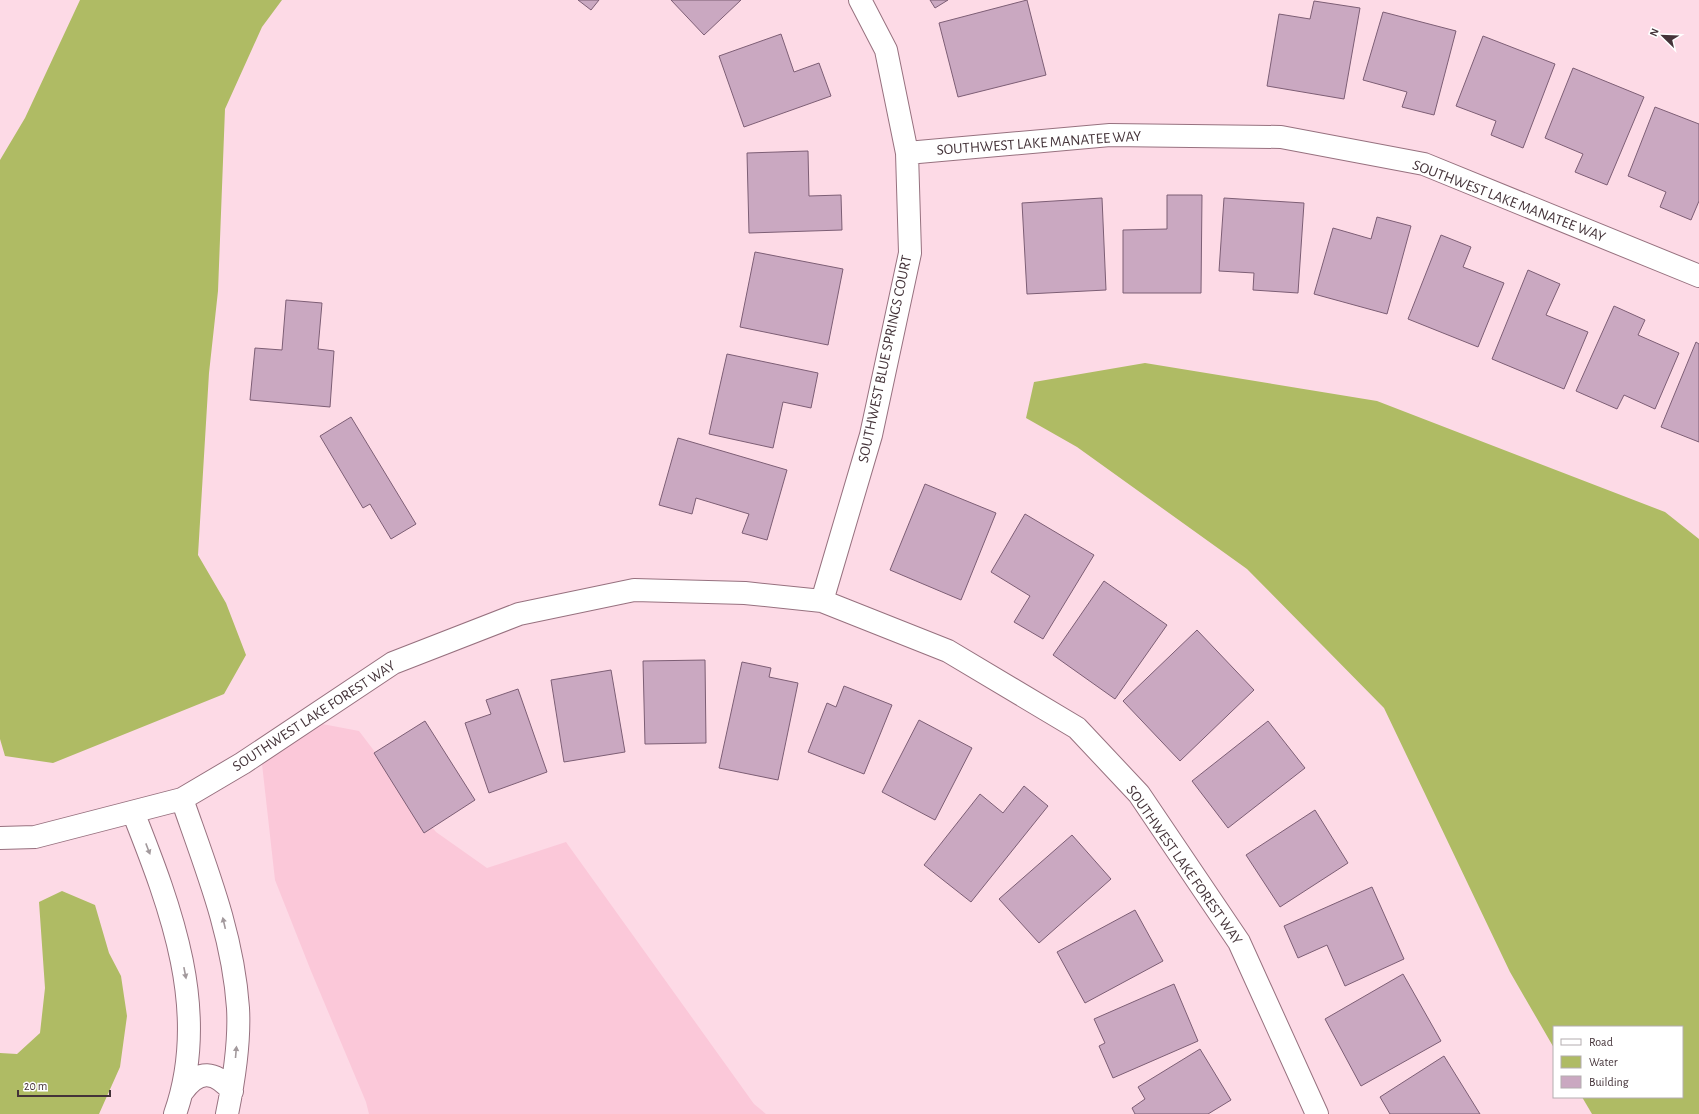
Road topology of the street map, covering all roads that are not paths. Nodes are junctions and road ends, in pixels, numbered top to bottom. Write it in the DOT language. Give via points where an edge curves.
graph roads {
  1 [pos="860,0"];
  2 [pos="907,153"];
  3 [pos="1699,276"];
  4 [pos="822,601"];
  5 [pos="182,799"];
  6 [pos="134,812"];
  7 [pos="0,838"];
  8 [pos="183,1091"];
  9 [pos="232,1091"];
  10 [pos="176,1114"];
  11 [pos="227,1114"];
  12 [pos="1317,1114"];
  1 -- 2 [label="street, SOUTHWEST BLUE SPRINGS COURT" via="886,50"];
  2 -- 3 [label="street, SOUTHWEST LAKE MANATEE WAY" via="1110,135 1281,137 1424,164"];
  2 -- 4 [label="street, SOUTHWEST BLUE SPRINGS COURT" via="910,253 872,435"];
  4 -- 5 [label="street, SOUTHWEST LAKE FOREST WAY" via="745,593 634,590 520,614 393,663 243,763"];
  4 -- 12 [label="street, SOUTHWEST LAKE FOREST WAY" via="948,651 1077,728 1139,794 1239,942"];
  5 -- 6 [label="street, SOUTHWEST LAKE FOREST WAY"];
  9 -- 5 [label="street, one-way" via="238,1012 233,963 220,908"];
  6 -- 7 [label="street, SOUTHWEST LAKE FOREST WAY" via="35,837"];
  6 -- 8 [label="street, one-way" via="160,880 186,977 190,1014"];
  8 -- 9 [label="street" via="190,1081 208,1075 218,1077"];
  8 -- 10 [label="street"];
  9 -- 11 [label="street"];
}
